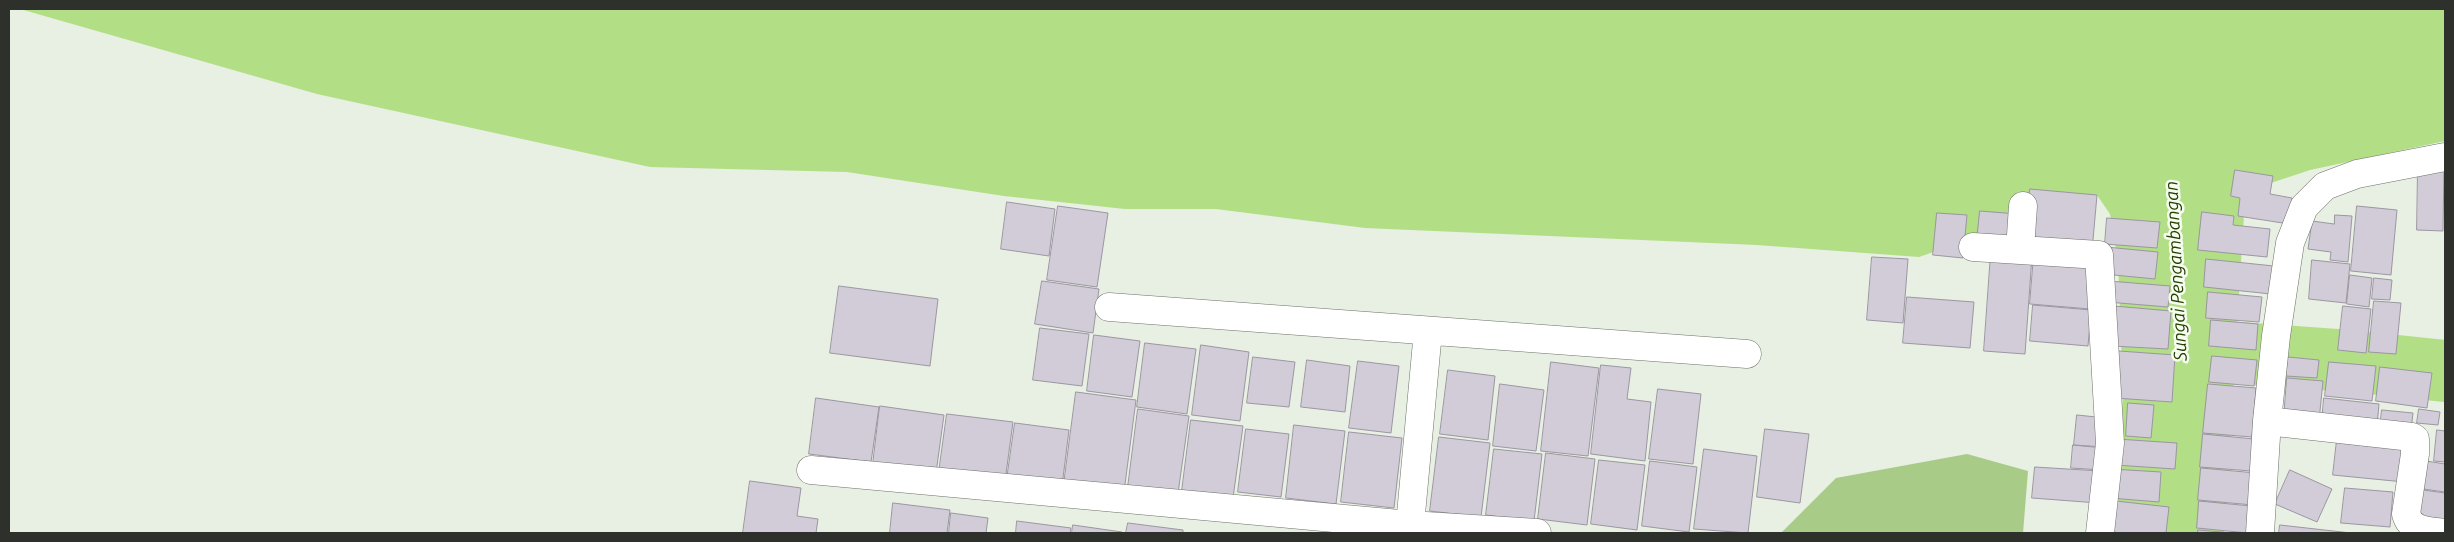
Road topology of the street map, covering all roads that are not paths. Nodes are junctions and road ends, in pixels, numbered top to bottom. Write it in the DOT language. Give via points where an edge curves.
graph roads {
  1 [pos="2445,157"];
  2 [pos="2023,206"];
  3 [pos="1972,247"];
  4 [pos="2020,250"];
  5 [pos="1109,307"];
  6 [pos="1428,331"];
  7 [pos="1746,354"];
  8 [pos="2267,421"];
  9 [pos="810,470"];
  10 [pos="1410,525"];
  11 [pos="1349,526"];
  12 [pos="1476,531"];
  13 [pos="1537,533"];
  14 [pos="2100,533"];
  15 [pos="2260,533"];
  16 [pos="2445,533"];
  1 -- 8 [label="street" via="2357,174 2325,186 2304,206 2290,244"];
  2 -- 4 [label="street"];
  3 -- 4 [label="street"];
  4 -- 14 [label="street" via="2100,256 2110,435"];
  5 -- 6 [label="street"];
  6 -- 7 [label="street"];
  6 -- 10 [label="street"];
  8 -- 15 [label="street"];
  8 -- 16 [label="street" via="2412,436 2415,454 2406,514 2408,522 2417,529"];
  9 -- 11 [label="street"];
  10 -- 11 [label="street"];
  10 -- 12 [label="street"];
  12 -- 13 [label="street"];
}
